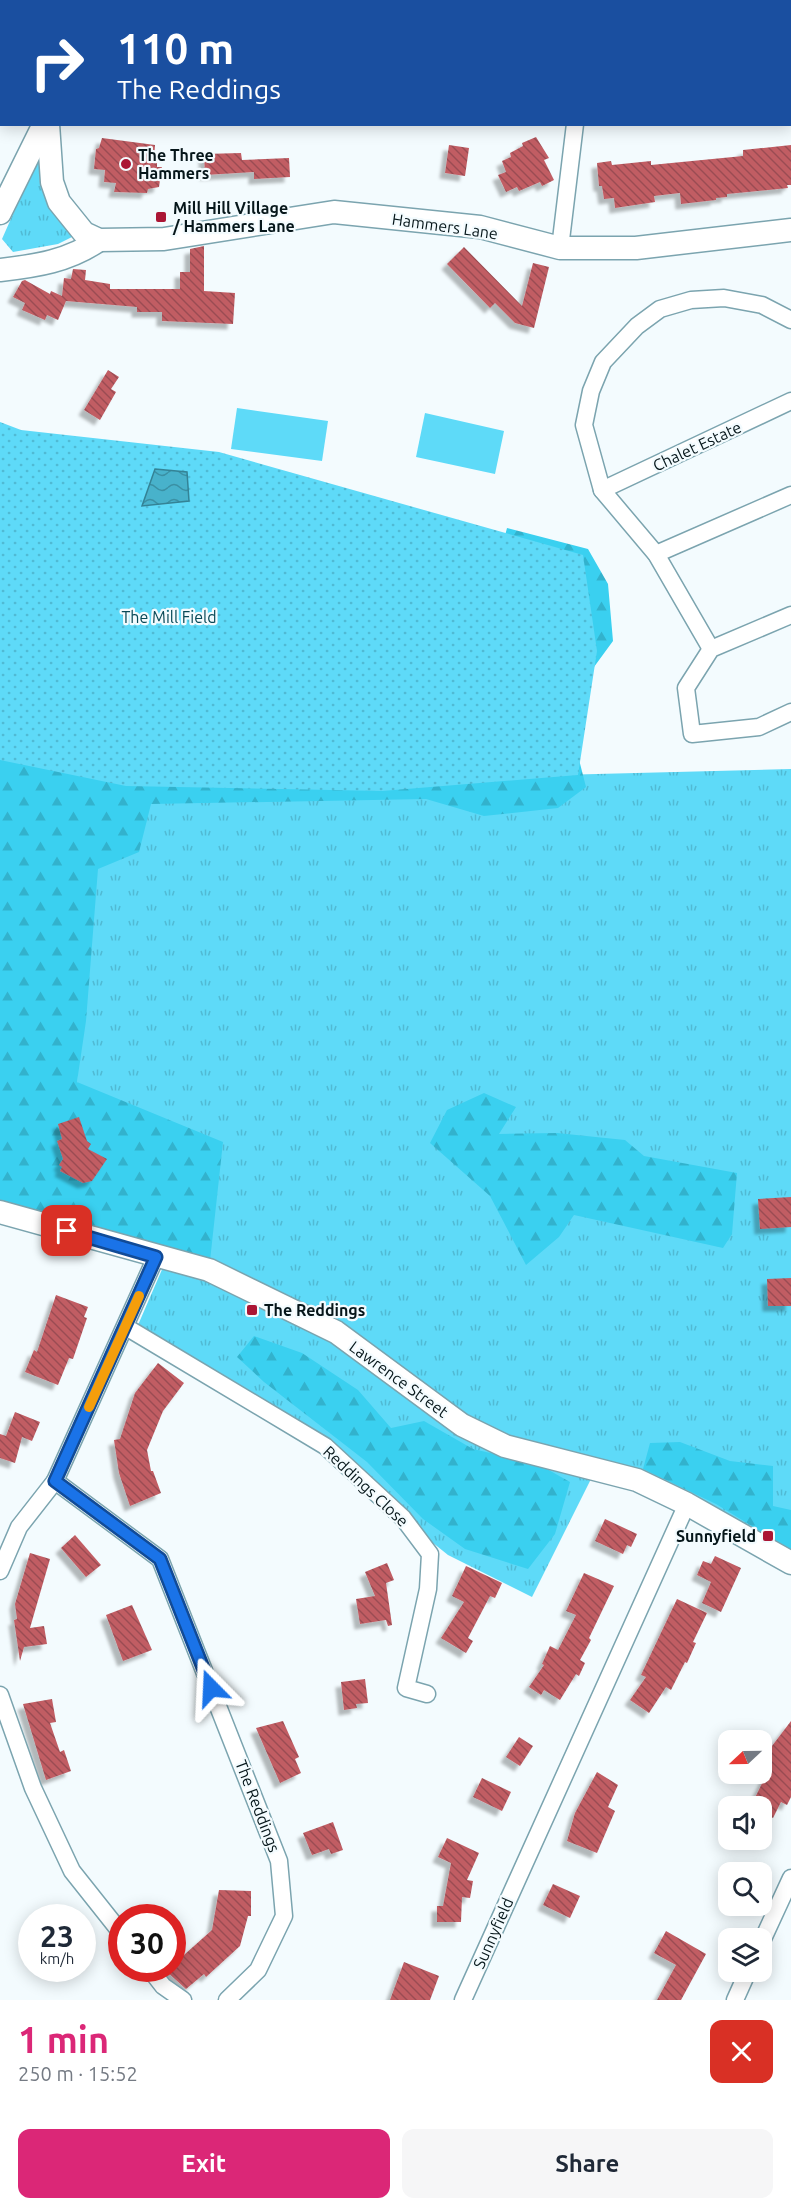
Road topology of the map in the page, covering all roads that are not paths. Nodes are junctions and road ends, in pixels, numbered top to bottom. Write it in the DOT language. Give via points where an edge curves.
graph roads {
  1 [pos="45,126"];
  2 [pos="46,126"];
  3 [pos="575,126"];
  4 [pos="0,213"];
  5 [pos="791,230"];
  6 [pos="99,240"];
  7 [pos="560,248"];
  8 [pos="0,270"];
  9 [pos="791,320"];
  10 [pos="791,401"];
  11 [pos="602,490"];
  12 [pos="791,495"];
  13 [pos="656,554"];
  14 [pos="791,615"];
  15 [pos="711,649"];
  16 [pos="791,712"];
  17 [pos="0,1212"];
  18 [pos="156,1257"];
  19 [pos="126,1327"];
  20 [pos="55,1481"];
  21 [pos="687,1504"];
  22 [pos="791,1563"];
  23 [pos="0,1571"];
  24 [pos="427,1694"];
  25 [pos="0,1695"];
  26 [pos="791,1878"];
  27 [pos="108,1916"];
  28 [pos="768,1928"];
  29 [pos="160,1982"];
  30 [pos="743,1982"];
  31 [pos="183,2000"];
  32 [pos="227,2000"];
  33 [pos="463,2000"];
  34 [pos="735,2000"];
  1 -- 4 [label="main road"];
  2 -- 6 [label="main road" via="52,182 59,202 84,233"];
  3 -- 7 [label="street"];
  5 -- 7 [label="main road, Hammers Lane" via="636,248"];
  6 -- 7 [label="main road, Hammers Lane" via="164,239 334,212 480,227"];
  6 -- 8 [label="main road, Hammers Lane" via="71,256"];
  9 -- 11 [label="street" via="762,305 724,298 691,300 660,309 637,326 603,362 591,391 584,425"];
  10 -- 11 [label="street, Chalet Estate"];
  11 -- 13 [label="street"];
  12 -- 13 [label="street"];
  13 -- 15 [label="street"];
  14 -- 15 [label="street"];
  15 -- 16 [label="street" via="686,688 692,734 759,727"];
  17 -- 18 [label="main road, Lawrence Street"];
  18 -- 19 [label="street"];
  18 -- 21 [label="main road, Lawrence Street" via="209,1270 336,1332 462,1425 505,1446 637,1480"];
  19 -- 20 [label="street"];
  19 -- 24 [label="street, Reddings Close" via="325,1446 403,1518 430,1554 428,1589 406,1689"];
  20 -- 23 [label="street" via="20,1527"];
  20 -- 32 [label="street, The Reddings" via="160,1559 279,1861 284,1916 258,1970"];
  21 -- 22 [label="main road, Lawrence Street"];
  21 -- 33 [label="street, Sunnyfield"];
  25 -- 27 [label="street" via="33,1788 72,1871"];
  26 -- 28 [label="street"];
  29 -- 31 [label="street"];
  30 -- 34 [label="street"];
}
